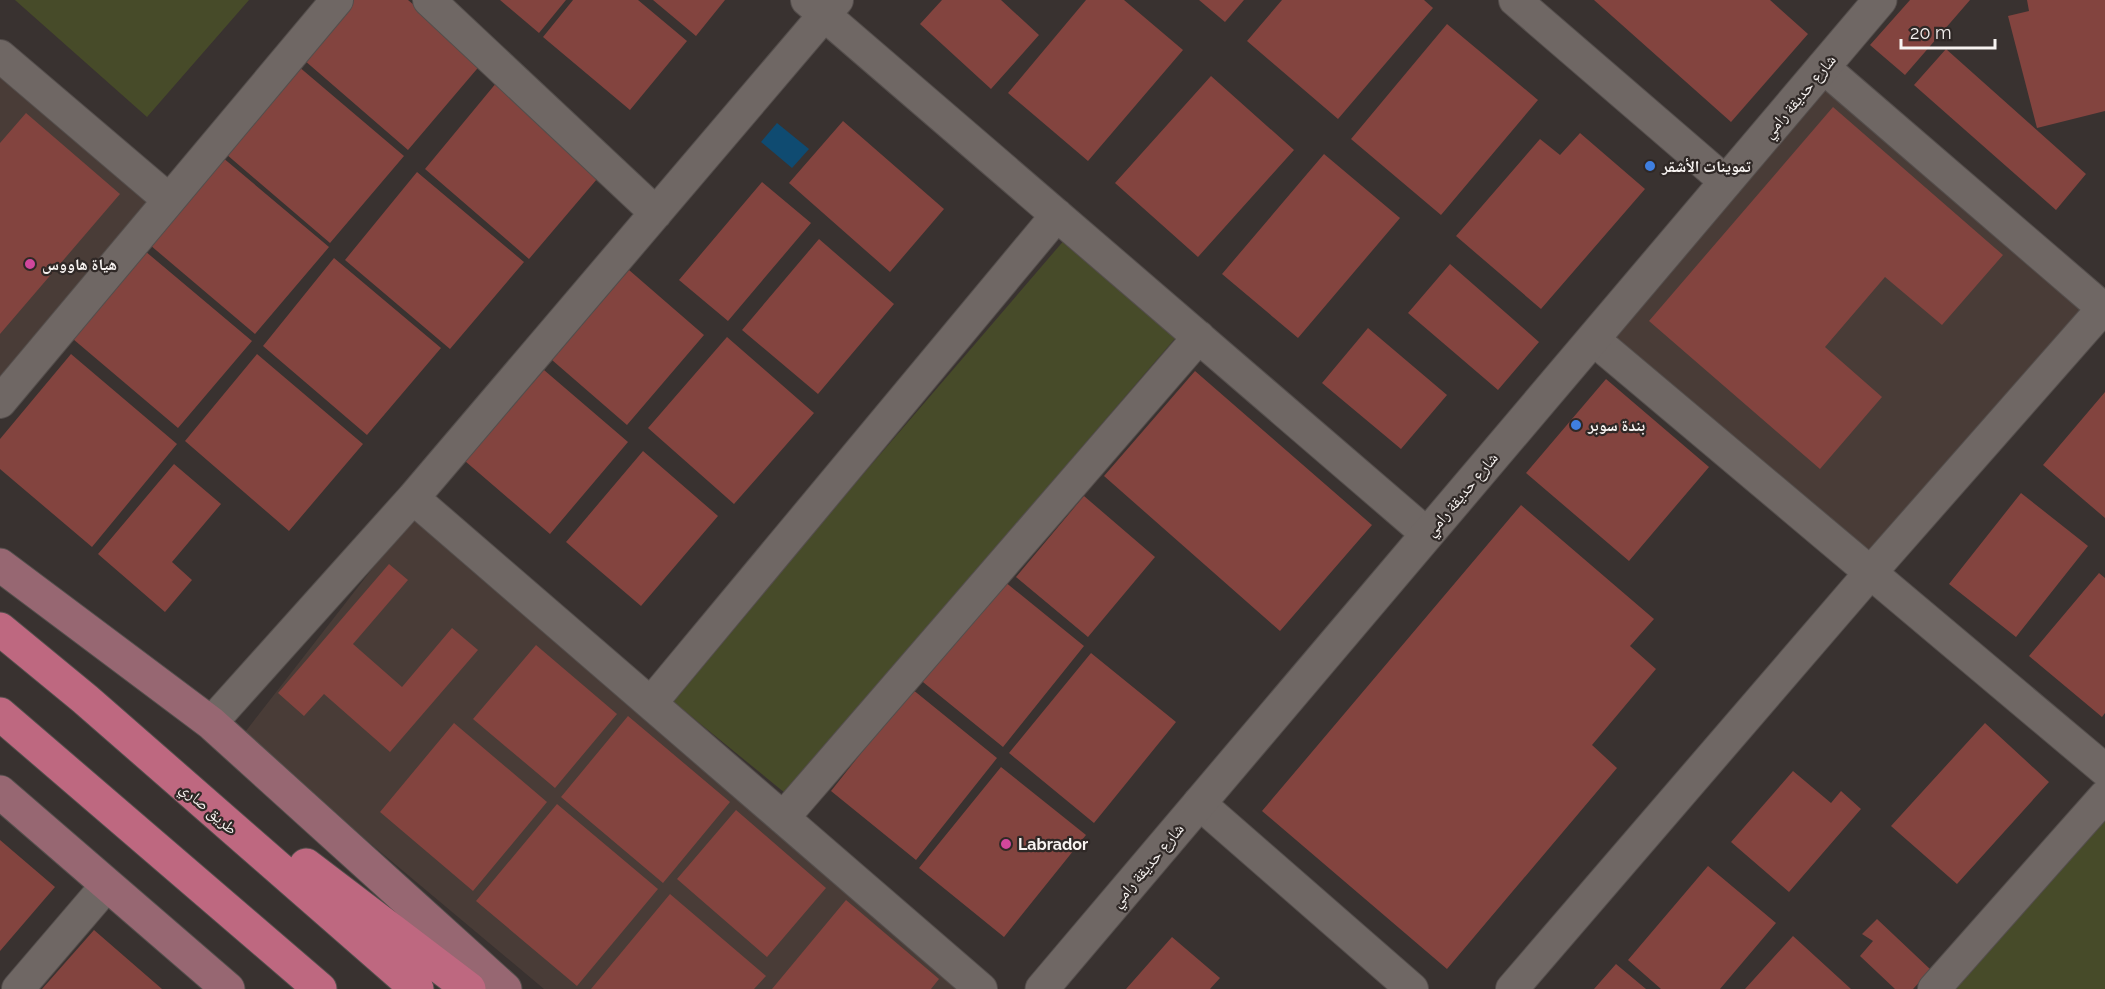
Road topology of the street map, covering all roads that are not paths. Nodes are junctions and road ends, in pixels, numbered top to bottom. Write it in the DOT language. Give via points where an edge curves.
graph roads {
  1 [pos="337,0"];
  2 [pos="429,0"];
  3 [pos="1515,0"];
  4 [pos="1880,0"];
  5 [pos="823,5"];
  6 [pos="0,56"];
  7 [pos="1823,67"];
  8 [pos="1726,182"];
  9 [pos="169,200"];
  10 [pos="656,213"];
  11 [pos="1057,215"];
  12 [pos="2104,308"];
  13 [pos="1199,337"];
  14 [pos="1593,339"];
  15 [pos="0,402"];
  16 [pos="413,498"];
  17 [pos="1427,534"];
  18 [pos="0,565"];
  19 [pos="1871,572"];
  20 [pos="0,629"];
  21 [pos="85,699"];
  22 [pos="651,703"];
  23 [pos="0,714"];
  24 [pos="211,723"];
  25 [pos="2105,770"];
  26 [pos="0,792"];
  27 [pos="2105,796"];
  28 [pos="1199,803"];
  29 [pos="783,818"];
  30 [pos="107,885"];
  31 [pos="18,989"];
  32 [pos="228,989"];
  33 [pos="320,989"];
  34 [pos="417,989"];
  35 [pos="469,989"];
  36 [pos="505,989"];
  37 [pos="981,989"];
  38 [pos="1042,989"];
  39 [pos="1412,989"];
  40 [pos="1512,989"];
  41 [pos="1934,989"];
  1 -- 9 [label="street"];
  2 -- 10 [label="street"];
  3 -- 8 [label="street"];
  4 -- 7 [label="street, شارع حديقة رامي"];
  5 -- 10 [label="street"];
  5 -- 11 [label="street"];
  6 -- 9 [label="street"];
  7 -- 8 [label="street, شارع حديقة رامي"];
  7 -- 12 [label="street"];
  8 -- 14 [label="street, شارع حديقة رامي"];
  9 -- 15 [label="street"];
  10 -- 16 [label="street"];
  11 -- 13 [label="street"];
  11 -- 22 [label="street"];
  12 -- 19 [label="street"];
  13 -- 17 [label="street"];
  13 -- 29 [label="street"];
  14 -- 17 [label="street, شارع حديقة رامي"];
  14 -- 19 [label="street"];
  16 -- 22 [label="street"];
  16 -- 24 [label="street"];
  17 -- 28 [label="street, شارع حديقة رامي"];
  18 -- 24 [label="main road"];
  19 -- 25 [label="street"];
  19 -- 40 [label="street"];
  20 -- 21 [label="main road, طريق صاري"];
  21 -- 34 [label="main road, طريق صاري"];
  21 -- 35 [label="main road"];
  22 -- 29 [label="street"];
  23 -- 33 [label="main road"];
  24 -- 36 [label="main road"];
  26 -- 30 [label="main road"];
  27 -- 41 [label="street"];
  28 -- 38 [label="street, شارع حديقة رامي"];
  28 -- 39 [label="street"];
  29 -- 37 [label="street"];
  30 -- 31 [label="street"];
  30 -- 32 [label="main road"];
}
